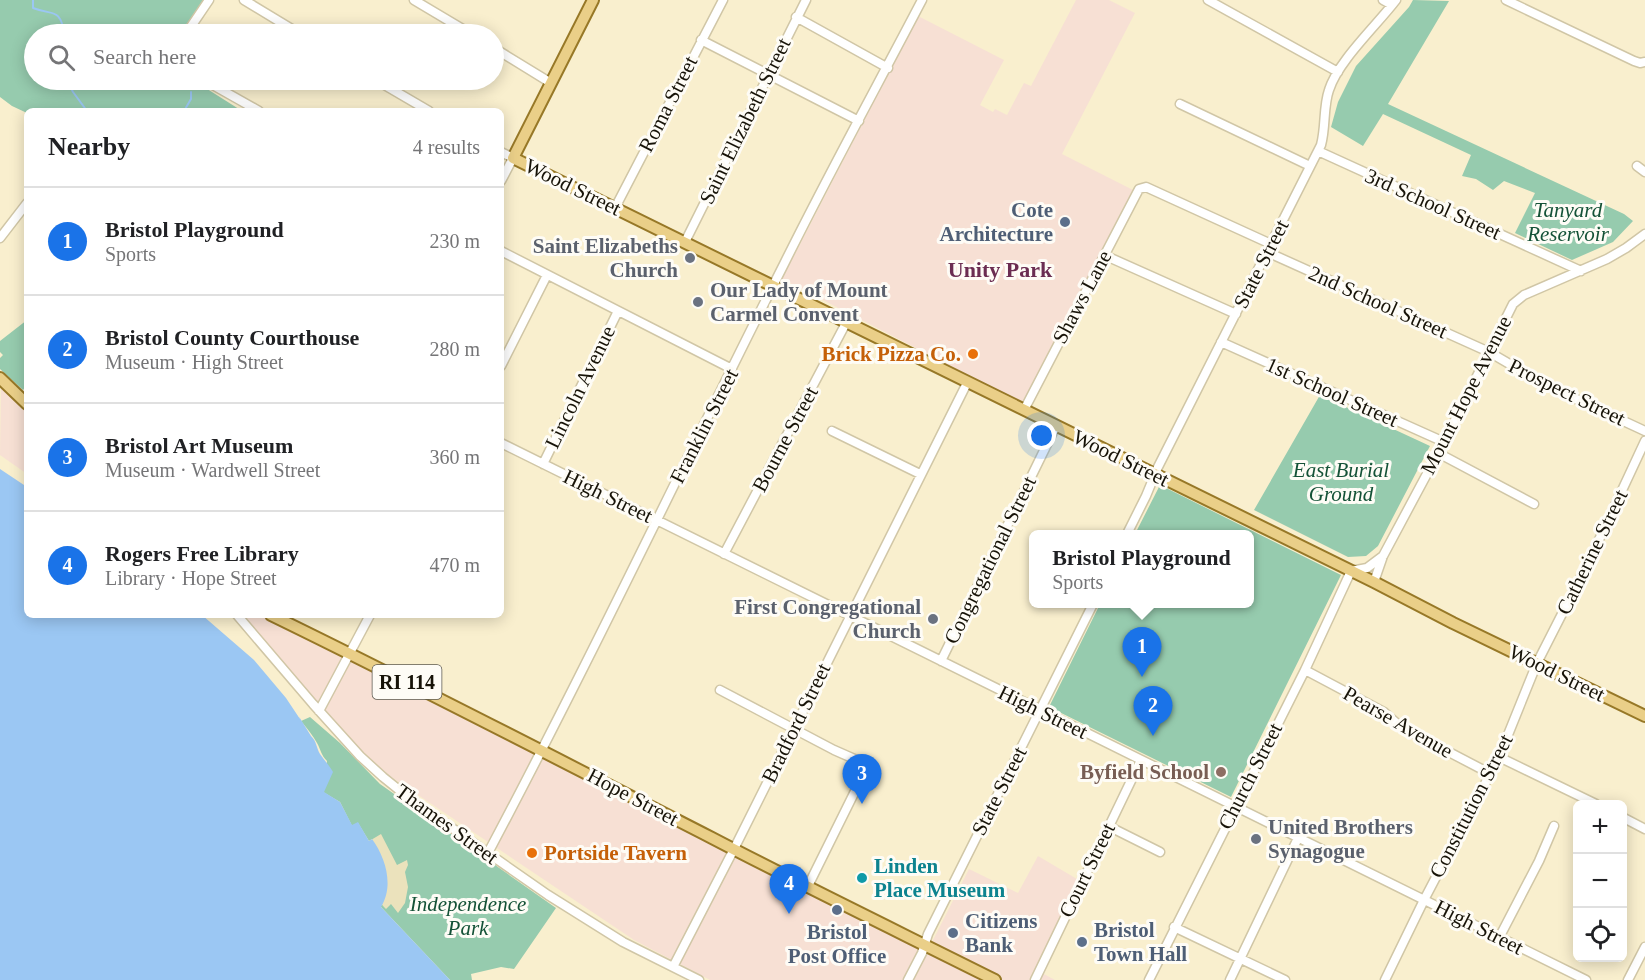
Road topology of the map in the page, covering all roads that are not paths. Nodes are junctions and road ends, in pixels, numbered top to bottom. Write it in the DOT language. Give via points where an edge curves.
graph roads {
  1 [pos="209,0"];
  2 [pos="244,0"];
  3 [pos="414,0"];
  4 [pos="592,0"];
  5 [pos="723,0"];
  6 [pos="806,0"];
  7 [pos="1383,0"];
  8 [pos="1506,0"];
  9 [pos="918,1"];
  10 [pos="1213,1"];
  11 [pos="1394,3"];
  12 [pos="796,17"];
  13 [pos="193,24"];
  14 [pos="284,24"];
  15 [pos="454,24"];
  16 [pos="701,40"];
  17 [pos="504,54"];
  18 [pos="1645,62"];
  19 [pos="888,68"];
  20 [pos="1338,72"];
  21 [pos="768,75"];
  22 [pos="551,83"];
  23 [pos="222,90"];
  24 [pos="393,90"];
  25 [pos="1180,104"];
  26 [pos="254,108"];
  27 [pos="424,108"];
  28 [pos="859,121"];
  29 [pos="1318,151"];
  30 [pos="504,154"];
  31 [pos="513,158"];
  32 [pos="1310,166"];
  33 [pos="1636,166"];
  34 [pos="1645,172"];
  35 [pos="504,175"];
  36 [pos="1142,187"];
  37 [pos="24,207"];
  38 [pos="615,208"];
  39 [pos="0,221"];
  40 [pos="8,227"];
  41 [pos="1645,234"];
  42 [pos="0,238"];
  43 [pos="685,242"];
  44 [pos="1269,248"];
  45 [pos="504,253"];
  46 [pos="1104,255"];
  47 [pos="1581,271"];
  48 [pos="547,275"];
  49 [pos="773,286"];
  50 [pos="618,311"];
  51 [pos="1236,314"];
  52 [pos="846,323"];
  53 [pos="1221,342"];
  54 [pos="1489,352"];
  55 [pos="504,360"];
  56 [pos="732,369"];
  57 [pos="0,378"];
  58 [pos="967,382"];
  59 [pos="24,401"];
  60 [pos="1024,410"];
  61 [pos="1056,426"];
  62 [pos="832,431"];
  63 [pos="1645,431"];
  64 [pos="1645,441"];
  65 [pos="1444,442"];
  66 [pos="504,444"];
  67 [pos="1438,453"];
  68 [pos="543,464"];
  69 [pos="920,474"];
  70 [pos="1155,474"];
  71 [pos="1534,504"];
  72 [pos="656,520"];
  73 [pos="1129,530"];
  74 [pos="724,554"];
  75 [pos="1383,556"];
  76 [pos="1351,571"];
  77 [pos="1374,582"];
  78 [pos="1091,608"];
  79 [pos="850,616"];
  80 [pos="242,618"];
  81 [pos="277,618"];
  82 [pos="368,618"];
  83 [pos="350,653"];
  84 [pos="941,661"];
  85 [pos="1538,663"];
  86 [pos="1305,670"];
  87 [pos="720,690"];
  88 [pos="1040,710"];
  89 [pos="320,711"];
  90 [pos="1645,716"];
  91 [pos="794,729"];
  92 [pos="542,750"];
  93 [pos="1499,757"];
  94 [pos="1141,760"];
  95 [pos="1491,774"];
  96 [pos="1588,800"];
  97 [pos="1234,807"];
  98 [pos="1627,819"];
  99 [pos="1108,826"];
  100 [pos="1554,826"];
  101 [pos="1645,829"];
  102 [pos="1298,838"];
  103 [pos="734,849"];
  104 [pos="1161,852"];
  105 [pos="488,853"];
  106 [pos="808,886"];
  107 [pos="1424,900"];
  108 [pos="1174,927"];
  109 [pos="1499,938"];
  110 [pos="925,945"];
  111 [pos="1645,947"];
  112 [pos="1241,958"];
  113 [pos="673,967"];
  114 [pos="699,980"];
  115 [pos="908,980"];
  116 [pos="995,980"];
  117 [pos="1035,980"];
  118 [pos="1149,980"];
  119 [pos="1230,980"];
  120 [pos="1285,980"];
  121 [pos="1385,980"];
  122 [pos="1586,980"];
  123 [pos="1628,980"];
  1 -- 13 [label="street"];
  2 -- 14 [label="street"];
  3 -- 15 [label="street"];
  4 -- 22 [label="main road"];
  5 -- 16 [label="street, Roma Street"];
  6 -- 12 [label="street, Saint Elizabeth Street"];
  7 -- 11 [label="street"];
  8 -- 18 [label="street" via="1634,61"];
  9 -- 19 [label="street, Franklin Street"];
  10 -- 20 [label="street"];
  11 -- 20 [label="street, State Street"];
  12 -- 19 [label="street"];
  12 -- 21 [label="street, Saint Elizabeth Street"];
  16 -- 21 [label="street"];
  16 -- 38 [label="street, Roma Street"];
  17 -- 22 [label="street"];
  19 -- 28 [label="street, Franklin Street"];
  20 -- 29 [label="street, State Street" via="1329,90"];
  21 -- 28 [label="street"];
  21 -- 43 [label="street, Saint Elizabeth Street"];
  22 -- 31 [label="main road"];
  23 -- 26 [label="street"];
  24 -- 27 [label="street"];
  25 -- 32 [label="street"];
  28 -- 49 [label="street, Franklin Street"];
  29 -- 32 [label="street, State Street"];
  29 -- 47 [label="street, 3rd School Street"];
  30 -- 31 [label="street, Wood Street"];
  31 -- 35 [label="street"];
  31 -- 38 [label="main road, Wood Street"];
  32 -- 44 [label="street, State Street"];
  33 -- 34 [label="street"];
  36 -- 44 [label="street, 2nd School Street"];
  36 -- 46 [label="street, Shaws Lane"];
  37 -- 40 [label="street"];
  38 -- 43 [label="main road, Wood Street"];
  39 -- 40 [label="street"];
  40 -- 42 [label="street"];
  41 -- 47 [label="street, Mount Hope Avenue" via="1622,252"];
  43 -- 49 [label="main road, Wood Street"];
  44 -- 51 [label="street, State Street"];
  44 -- 54 [label="street, 2nd School Street"];
  45 -- 48 [label="street"];
  46 -- 51 [label="street"];
  46 -- 60 [label="street, Shaws Lane"];
  47 -- 54 [label="street, Mount Hope Avenue" via="1517,300"];
  48 -- 50 [label="street"];
  48 -- 55 [label="street"];
  49 -- 52 [label="main road, Wood Street"];
  49 -- 56 [label="street, Franklin Street"];
  50 -- 56 [label="street"];
  50 -- 68 [label="street, Lincoln Avenue"];
  51 -- 53 [label="street, State Street"];
  52 -- 58 [label="main road, Wood Street"];
  52 -- 74 [label="street, Bourne Street"];
  53 -- 65 [label="street, 1st School Street"];
  53 -- 70 [label="street, State Street"];
  54 -- 63 [label="street, Prospect Street" via="1544,384"];
  54 -- 65 [label="street, Mount Hope Avenue"];
  56 -- 72 [label="street, Franklin Street"];
  57 -- 59 [label="main road"];
  58 -- 60 [label="main road, Wood Street"];
  58 -- 69 [label="street, Bradford Street"];
  60 -- 61 [label="main road, Wood Street"];
  61 -- 70 [label="main road, Wood Street"];
  61 -- 84 [label="street, Congregational Street"];
  62 -- 69 [label="street"];
  64 -- 85 [label="street, Catherine Street"];
  65 -- 67 [label="street, Mount Hope Avenue"];
  66 -- 68 [label="street, High Street"];
  67 -- 71 [label="street"];
  67 -- 75 [label="street, Mount Hope Avenue"];
  68 -- 72 [label="street, High Street"];
  69 -- 79 [label="street, Bradford Street"];
  70 -- 73 [label="street, State Street"];
  70 -- 76 [label="main road, Wood Street"];
  72 -- 74 [label="street, High Street"];
  72 -- 92 [label="street, Franklin Street"];
  74 -- 79 [label="street, High Street"];
  75 -- 76 [label="street" via="1367,568"];
  75 -- 77 [label="street, Mount Hope Avenue"];
  76 -- 77 [label="main road, Wood Street"];
  76 -- 86 [label="street, Church Street"];
  77 -- 85 [label="main road, Wood Street"];
  78 -- 88 [label="street, State Street"];
  79 -- 84 [label="street, High Street"];
  79 -- 91 [label="street, Bradford Street"];
  80 -- 89 [label="street, Thames Street"];
  81 -- 83 [label="main road, Hope Street / RI 114"];
  82 -- 83 [label="street"];
  83 -- 89 [label="street"];
  83 -- 92 [label="main road, Hope Street / RI 114"];
  84 -- 88 [label="street, High Street"];
  85 -- 90 [label="main road, Wood Street"];
  85 -- 93 [label="street, Constitution Street"];
  86 -- 95 [label="street, Pearse Avenue"];
  86 -- 97 [label="street, Church Street"];
  87 -- 91 [label="street"];
  88 -- 94 [label="street, High Street"];
  88 -- 110 [label="street, State Street"];
  89 -- 105 [label="street, Thames Street" via="382,777"];
  91 -- 103 [label="street, Bradford Street"];
  91 -- 106 [label="street" via="868,765"];
  92 -- 103 [label="main road, Hope Street / RI 114"];
  92 -- 105 [label="street, Franklin Street"];
  93 -- 95 [label="street, Constitution Street"];
  93 -- 96 [label="street"];
  94 -- 97 [label="street, High Street"];
  94 -- 99 [label="street, Court Street"];
  95 -- 107 [label="street, Constitution Street"];
  97 -- 102 [label="street, High Street"];
  97 -- 108 [label="street, Church Street"];
  98 -- 101 [label="street"];
  99 -- 104 [label="street"];
  99 -- 117 [label="street, Court Street"];
  100 -- 109 [label="street"];
  102 -- 107 [label="street, High Street"];
  102 -- 112 [label="street"];
  103 -- 106 [label="main road, Hope Street / RI 114"];
  103 -- 113 [label="street, Bradford Street"];
  105 -- 113 [label="street, Thames Street" via="583,918"];
  106 -- 110 [label="main road, Hope Street / RI 114"];
  107 -- 109 [label="street, High Street"];
  107 -- 121 [label="street, Constitution Street"];
  108 -- 112 [label="street"];
  108 -- 118 [label="street, Church Street"];
  109 -- 122 [label="street, High Street"];
  110 -- 115 [label="street, State Street"];
  110 -- 116 [label="main road, Hope Street / RI 114"];
  111 -- 123 [label="street"];
  112 -- 119 [label="street"];
  112 -- 120 [label="street"];
  113 -- 114 [label="street, Thames Street"];
}
